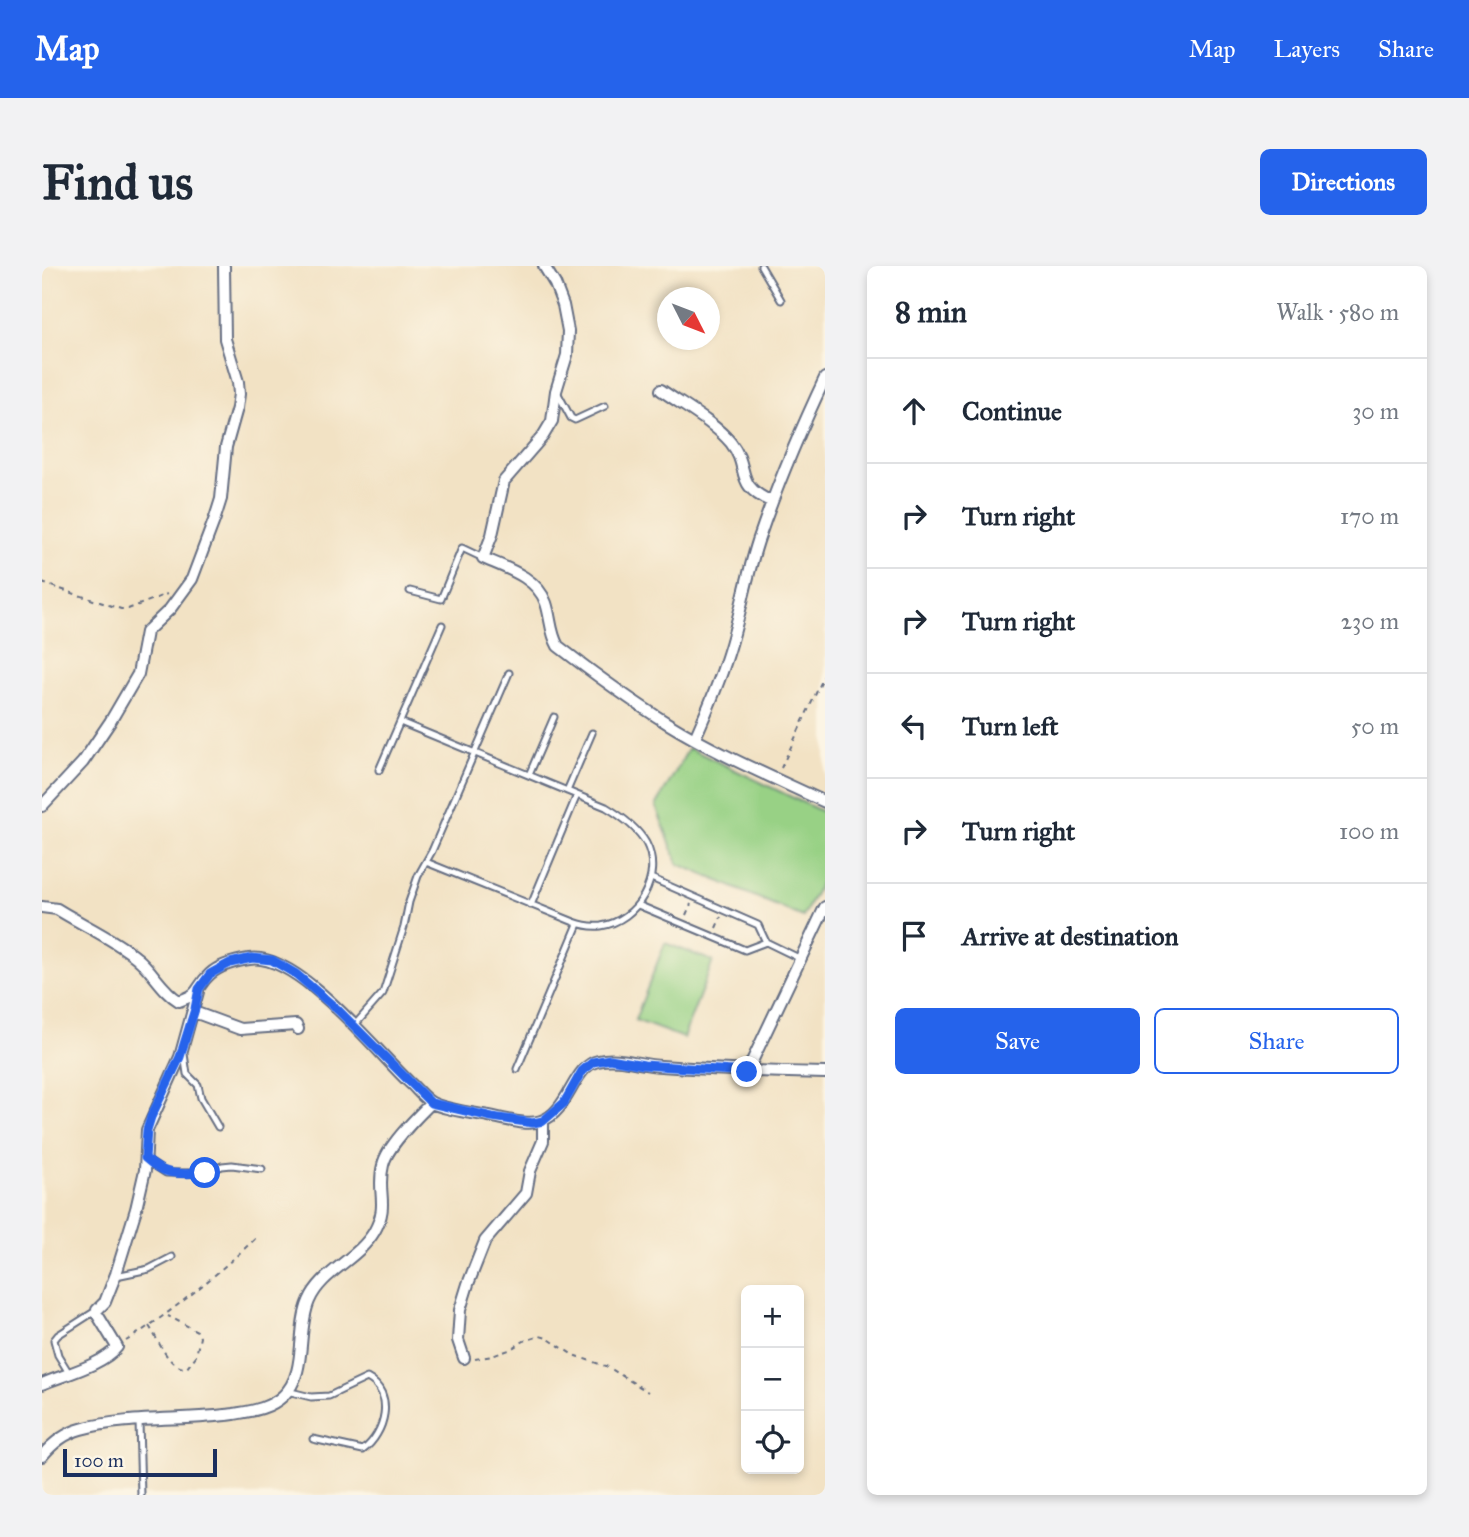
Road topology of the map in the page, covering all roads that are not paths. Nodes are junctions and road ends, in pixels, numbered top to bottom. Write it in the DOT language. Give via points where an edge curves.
graph roads {
  1 [pos="224,266"];
  2 [pos="544,266"];
  3 [pos="761,266"];
  4 [pos="782,300"];
  5 [pos="825,378"];
  6 [pos="661,390"];
  7 [pos="556,391"];
  8 [pos="605,406"];
  9 [pos="772,502"];
  10 [pos="483,558"];
  11 [pos="410,591"];
  12 [pos="442,625"];
  13 [pos="509,673"];
  14 [pos="554,717"];
  15 [pos="400,722"];
  16 [pos="592,733"];
  17 [pos="695,738"];
  18 [pos="474,753"];
  19 [pos="379,770"];
  20 [pos="529,775"];
  21 [pos="567,791"];
  22 [pos="577,795"];
  23 [pos="825,802"];
  24 [pos="42,806"];
  25 [pos="426,862"];
  26 [pos="651,878"];
  27 [pos="531,905"];
  28 [pos="638,905"];
  29 [pos="42,907"];
  30 [pos="825,907"];
  31 [pos="578,924"];
  32 [pos="765,942"];
  33 [pos="801,959"];
  34 [pos="199,989"];
  35 [pos="194,1012"];
  36 [pos="354,1027"];
  37 [pos="298,1029"];
  38 [pos="183,1047"];
  39 [pos="517,1069"];
  40 [pos="747,1072"];
  41 [pos="825,1073"];
  42 [pos="431,1103"];
  43 [pos="543,1121"];
  44 [pos="218,1127"];
  45 [pos="145,1158"];
  46 [pos="262,1169"];
  47 [pos="172,1256"];
  48 [pos="115,1276"];
  49 [pos="97,1310"];
  50 [pos="464,1358"];
  51 [pos="69,1373"];
  52 [pos="42,1384"];
  53 [pos="287,1391"];
  54 [pos="139,1422"];
  55 [pos="313,1439"];
  56 [pos="42,1456"];
  57 [pos="141,1495"];
  1 -- 24 [label="street" via="225,339 238,382 237,408 226,447 218,509 205,548 185,590 146,632 138,674 104,732"];
  2 -- 7 [label="street" via="555,284 568,331 567,355"];
  3 -- 4 [label="lane"];
  5 -- 9 [label="street"];
  6 -- 9 [label="street" via="730,441 748,485"];
  7 -- 8 [label="lane" via="575,420"];
  7 -- 10 [label="street" via="552,421 504,481"];
  9 -- 17 [label="street" via="729,652"];
  10 -- 11 [label="lane" via="462,548 441,599"];
  10 -- 17 [label="street" via="538,587 558,646"];
  12 -- 15 [label="lane"];
  13 -- 18 [label="lane"];
  14 -- 20 [label="lane"];
  15 -- 18 [label="lane"];
  15 -- 19 [label="lane"];
  16 -- 21 [label="lane"];
  17 -- 23 [label="street"];
  18 -- 20 [label="lane"];
  18 -- 25 [label="lane"];
  20 -- 21 [label="lane"];
  21 -- 22 [label="lane"];
  22 -- 26 [label="lane" via="606,807 634,828 647,844"];
  22 -- 27 [label="lane"];
  25 -- 27 [label="lane"];
  25 -- 36 [label="lane" via="409,902 383,993"];
  26 -- 28 [label="lane"];
  26 -- 32 [label="lane" via="758,925"];
  27 -- 31 [label="lane"];
  28 -- 31 [label="lane" via="615,922"];
  28 -- 32 [label="lane" via="745,950"];
  29 -- 34 [label="street" via="57,909 136,957 179,1001"];
  30 -- 33 [label="street"];
  31 -- 39 [label="lane"];
  32 -- 33 [label="lane"];
  33 -- 40 [label="street"];
  34 -- 35 [label="street"];
  34 -- 36 [label="street" via="210,974 230,963 272,960 296,974"];
  35 -- 37 [label="street" via="240,1029 296,1025"];
  35 -- 38 [label="street"];
  36 -- 42 [label="street"];
  38 -- 44 [label="lane" via="187,1074 198,1085"];
  38 -- 45 [label="street" via="151,1117"];
  40 -- 41 [label="street"];
  40 -- 43 [label="street" via="610,1059 593,1062 582,1071 564,1103"];
  42 -- 43 [label="street" via="492,1117"];
  42 -- 53 [label="street" via="385,1160 384,1211 373,1234 310,1299 295,1382"];
  43 -- 50 [label="street" via="543,1141 526,1193 485,1241 468,1284 458,1340"];
  45 -- 46 [label="lane" via="166,1173 205,1173 232,1165"];
  45 -- 48 [label="street" via="136,1209"];
  47 -- 48 [label="lane" via="149,1269"];
  48 -- 49 [label="street"];
  49 -- 51 [label="lane" via="54,1340"];
  49 -- 51 [label="street" via="117,1347"];
  51 -- 52 [label="street"];
  53 -- 54 [label="street" via="260,1410"];
  53 -- 55 [label="lane" via="311,1398 329,1396 367,1378 380,1390 385,1404 383,1424 363,1450"];
  54 -- 56 [label="street" via="79,1429"];
  54 -- 57 [label="lane"];
}
